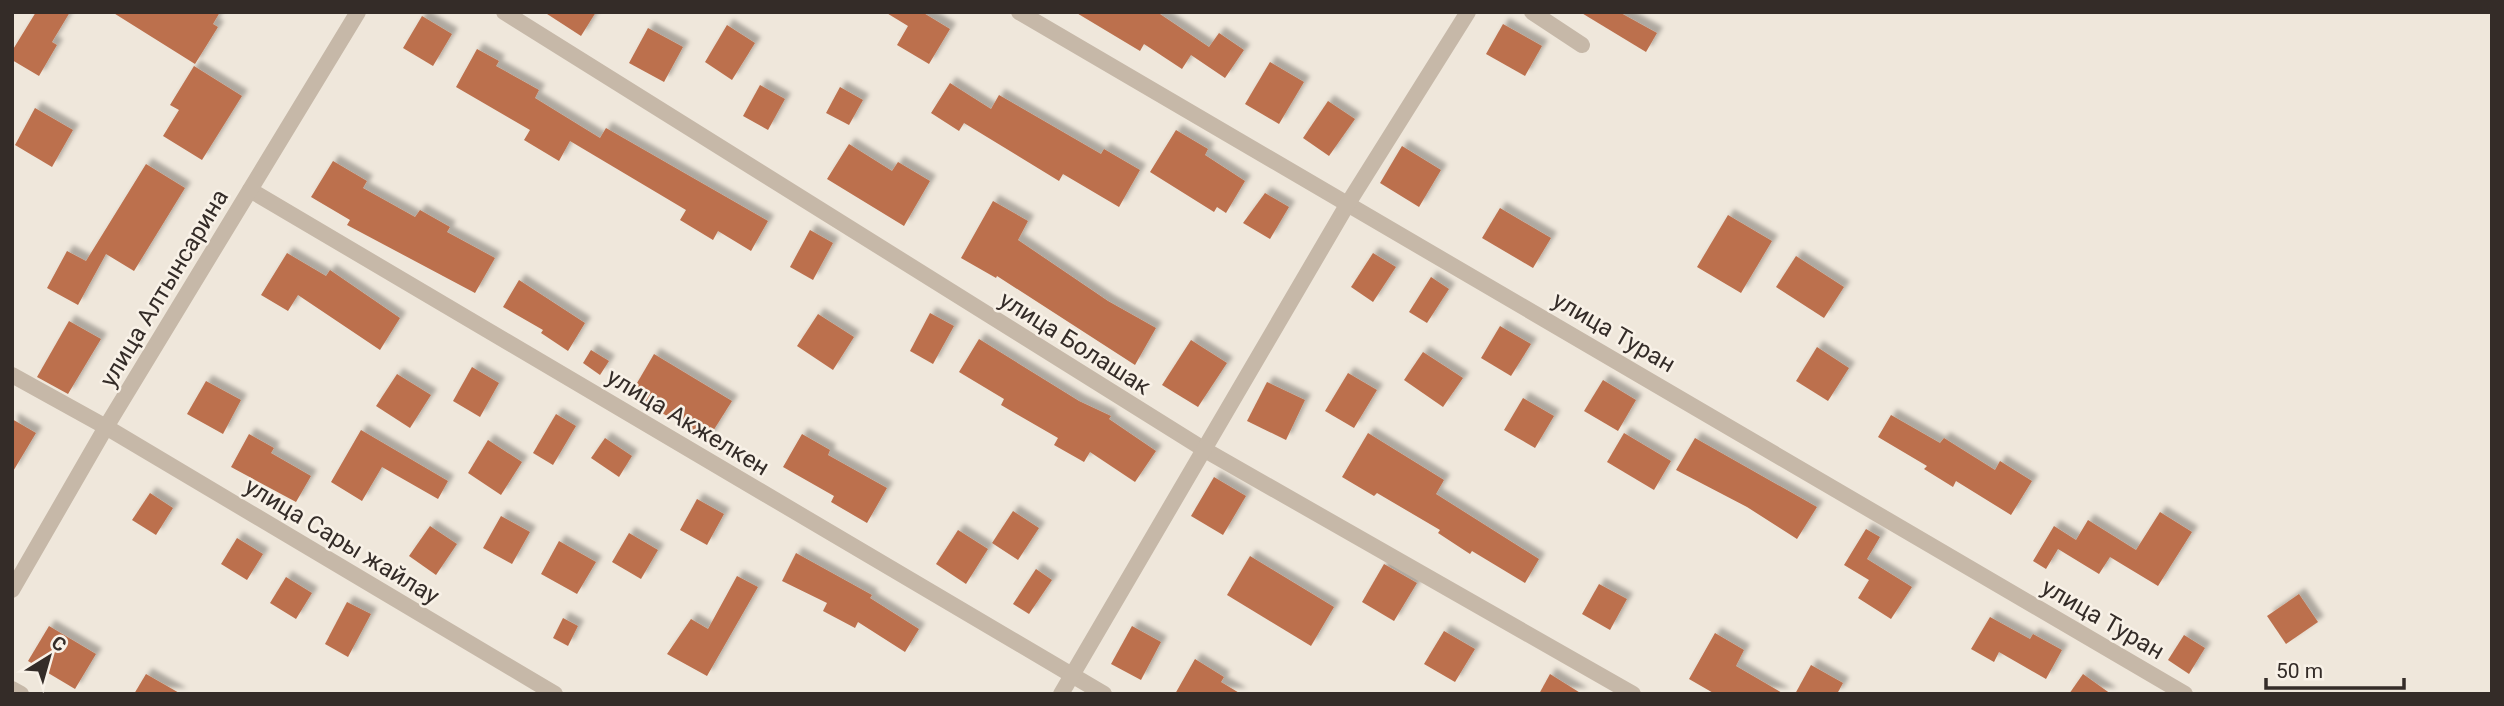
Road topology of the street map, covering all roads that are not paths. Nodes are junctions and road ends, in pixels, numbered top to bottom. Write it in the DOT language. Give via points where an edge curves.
graph roads {
  1 [pos="358,12"];
  2 [pos="504,12"];
  3 [pos="1019,12"];
  4 [pos="1468,12"];
  5 [pos="1532,12"];
  6 [pos="1582,45"];
  7 [pos="250,190"];
  8 [pos="1347,205"];
  9 [pos="12,375"];
  10 [pos="106,427"];
  11 [pos="1205,450"];
  12 [pos="12,590"];
  13 [pos="1072,675"];
  14 [pos="12,689"];
  15 [pos="21,694"];
  16 [pos="555,694"];
  17 [pos="1061,694"];
  18 [pos="1104,694"];
  19 [pos="1633,694"];
  20 [pos="2185,694"];
  1 -- 7 [label="street, улица Алтынсарина"];
  2 -- 11 [label="street, улица Болашак"];
  3 -- 8 [label="street, улица Туран"];
  4 -- 8 [label="street"];
  5 -- 6 [label="street"];
  7 -- 10 [label="street, улица Алтынсарина"];
  7 -- 13 [label="street, улица Акжелкен"];
  8 -- 11 [label="street"];
  8 -- 20 [label="street, улица Туран"];
  9 -- 10 [label="street, улица Сары жайлау"];
  10 -- 12 [label="street, улица Алтынсарина"];
  10 -- 16 [label="street, улица Сары жайлау"];
  11 -- 13 [label="street"];
  11 -- 19 [label="street, улица Болашак"];
  13 -- 17 [label="street"];
  13 -- 18 [label="street, улица Акжелкен"];
  14 -- 15 [label="street"];
}
